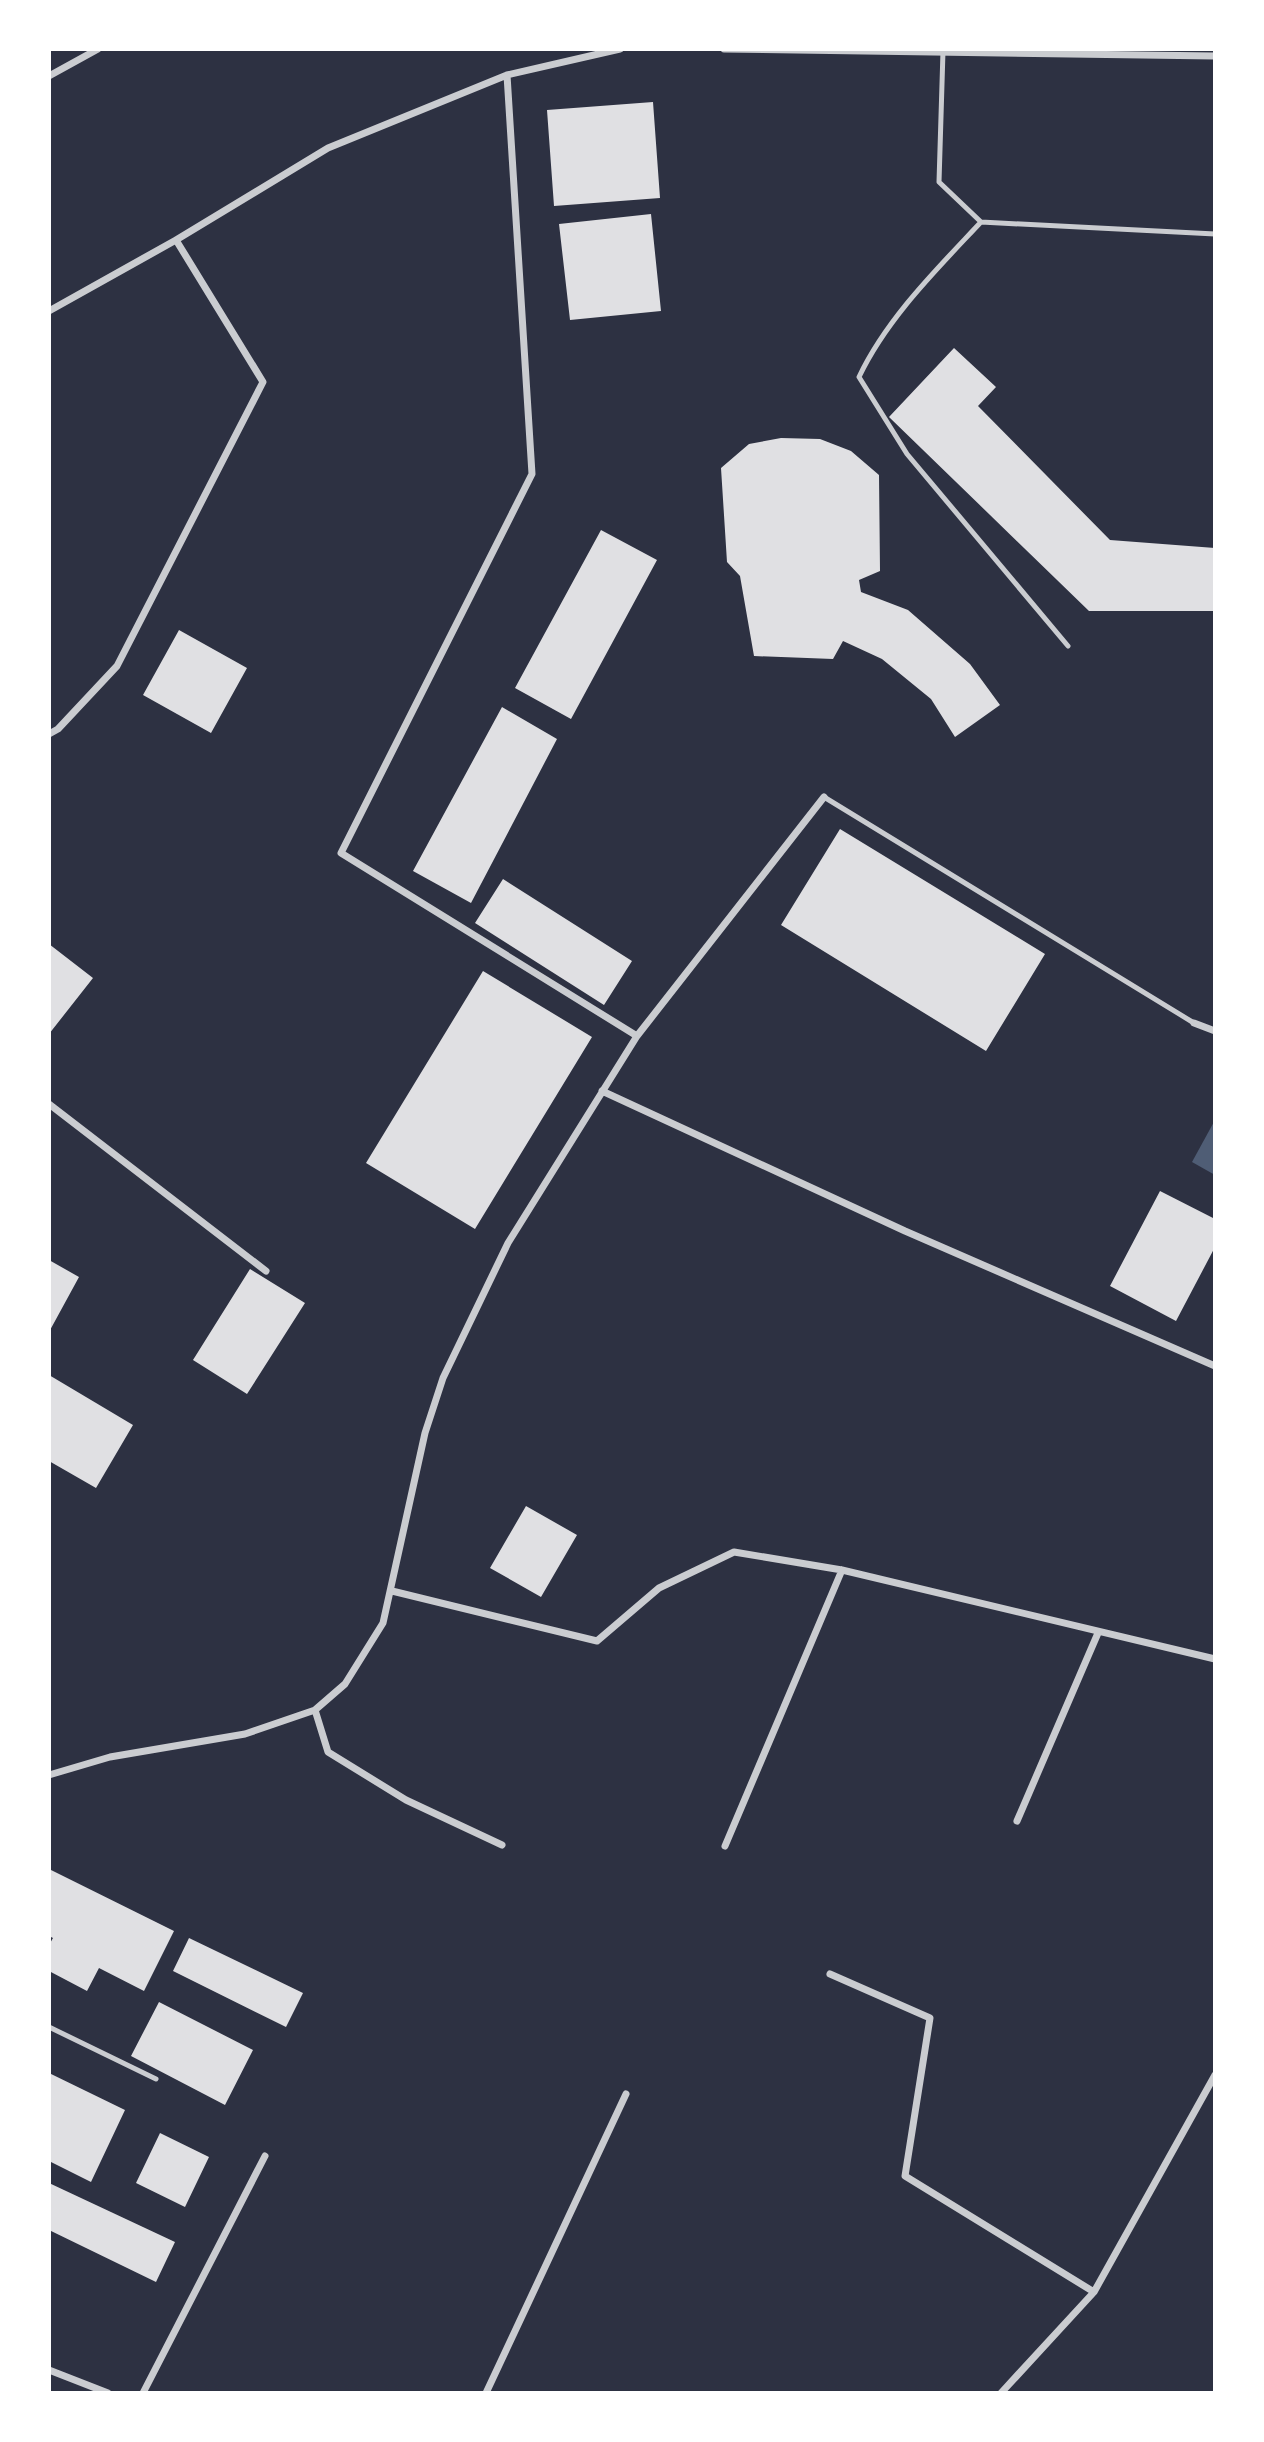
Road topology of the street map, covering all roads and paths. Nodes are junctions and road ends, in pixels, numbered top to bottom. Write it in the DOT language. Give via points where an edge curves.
graph roads {
  1 [pos="98,49"];
  2 [pos="620,49"];
  3 [pos="724,49"];
  4 [pos="943,51"];
  5 [pos="1215,56"];
  6 [pos="507,75"];
  7 [pos="49,76"];
  8 [pos="981,222"];
  9 [pos="1215,234"];
  10 [pos="176,240"];
  11 [pos="49,311"];
  12 [pos="1068,646"];
  13 [pos="49,734"];
  14 [pos="824,797"];
  15 [pos="1194,1023"];
  16 [pos="1215,1031"];
  17 [pos="637,1036"];
  18 [pos="602,1091"];
  19 [pos="49,1104"];
  20 [pos="266,1270"];
  21 [pos="1215,1366"];
  22 [pos="842,1570"];
  23 [pos="392,1591"];
  24 [pos="1098,1633"];
  25 [pos="1215,1659"];
  26 [pos="315,1710"];
  27 [pos="49,1775"];
  28 [pos="1017,1821"];
  29 [pos="502,1845"];
  30 [pos="725,1846"];
  31 [pos="830,1974"];
  32 [pos="49,2027"];
  33 [pos="1215,2075"];
  34 [pos="156,2079"];
  35 [pos="626,2094"];
  36 [pos="265,2156"];
  37 [pos="1094,2292"];
  38 [pos="49,2371"];
  39 [pos="1005,2392"];
  40 [pos="108,2393"];
  41 [pos="143,2393"];
  42 [pos="486,2393"];
  1 -- 7 [label="street"];
  2 -- 6 [label="street"];
  3 -- 4 [label="street"];
  4 -- 5 [label="street"];
  4 -- 8 [label="lane" via="939,182"];
  6 -- 10 [label="street" via="328,148"];
  6 -- 17 [label="street" via="532,474 341,853"];
  8 -- 9 [label="lane"];
  8 -- 12 [label="lane" via="872,350 859,377 907,454"];
  10 -- 11 [label="street"];
  10 -- 13 [label="street" via="263,382 117,666"];
  14 -- 15 [label="lane"];
  14 -- 17 [label="street"];
  15 -- 16 [label="street"];
  17 -- 18 [label="street"];
  18 -- 21 [label="street" via="905,1231"];
  18 -- 23 [label="street" via="508,1243 443,1378 411,1488"];
  19 -- 20 [label="street"];
  22 -- 23 [label="street" via="734,1552 659,1588 597,1640"];
  22 -- 24 [label="street"];
  22 -- 30 [label="street"];
  23 -- 26 [label="street" via="368,1652 345,1684"];
  24 -- 25 [label="street"];
  24 -- 28 [label="street"];
  26 -- 27 [label="street" via="245,1734 110,1757"];
  26 -- 29 [label="street" via="328,1752 406,1800"];
  31 -- 37 [label="street" via="930,2018 905,2176"];
  32 -- 34 [label="lane"];
  33 -- 37 [label="street"];
  35 -- 42 [label="street"];
  36 -- 41 [label="street"];
  37 -- 39 [label="street"];
  38 -- 40 [label="street"];
}
